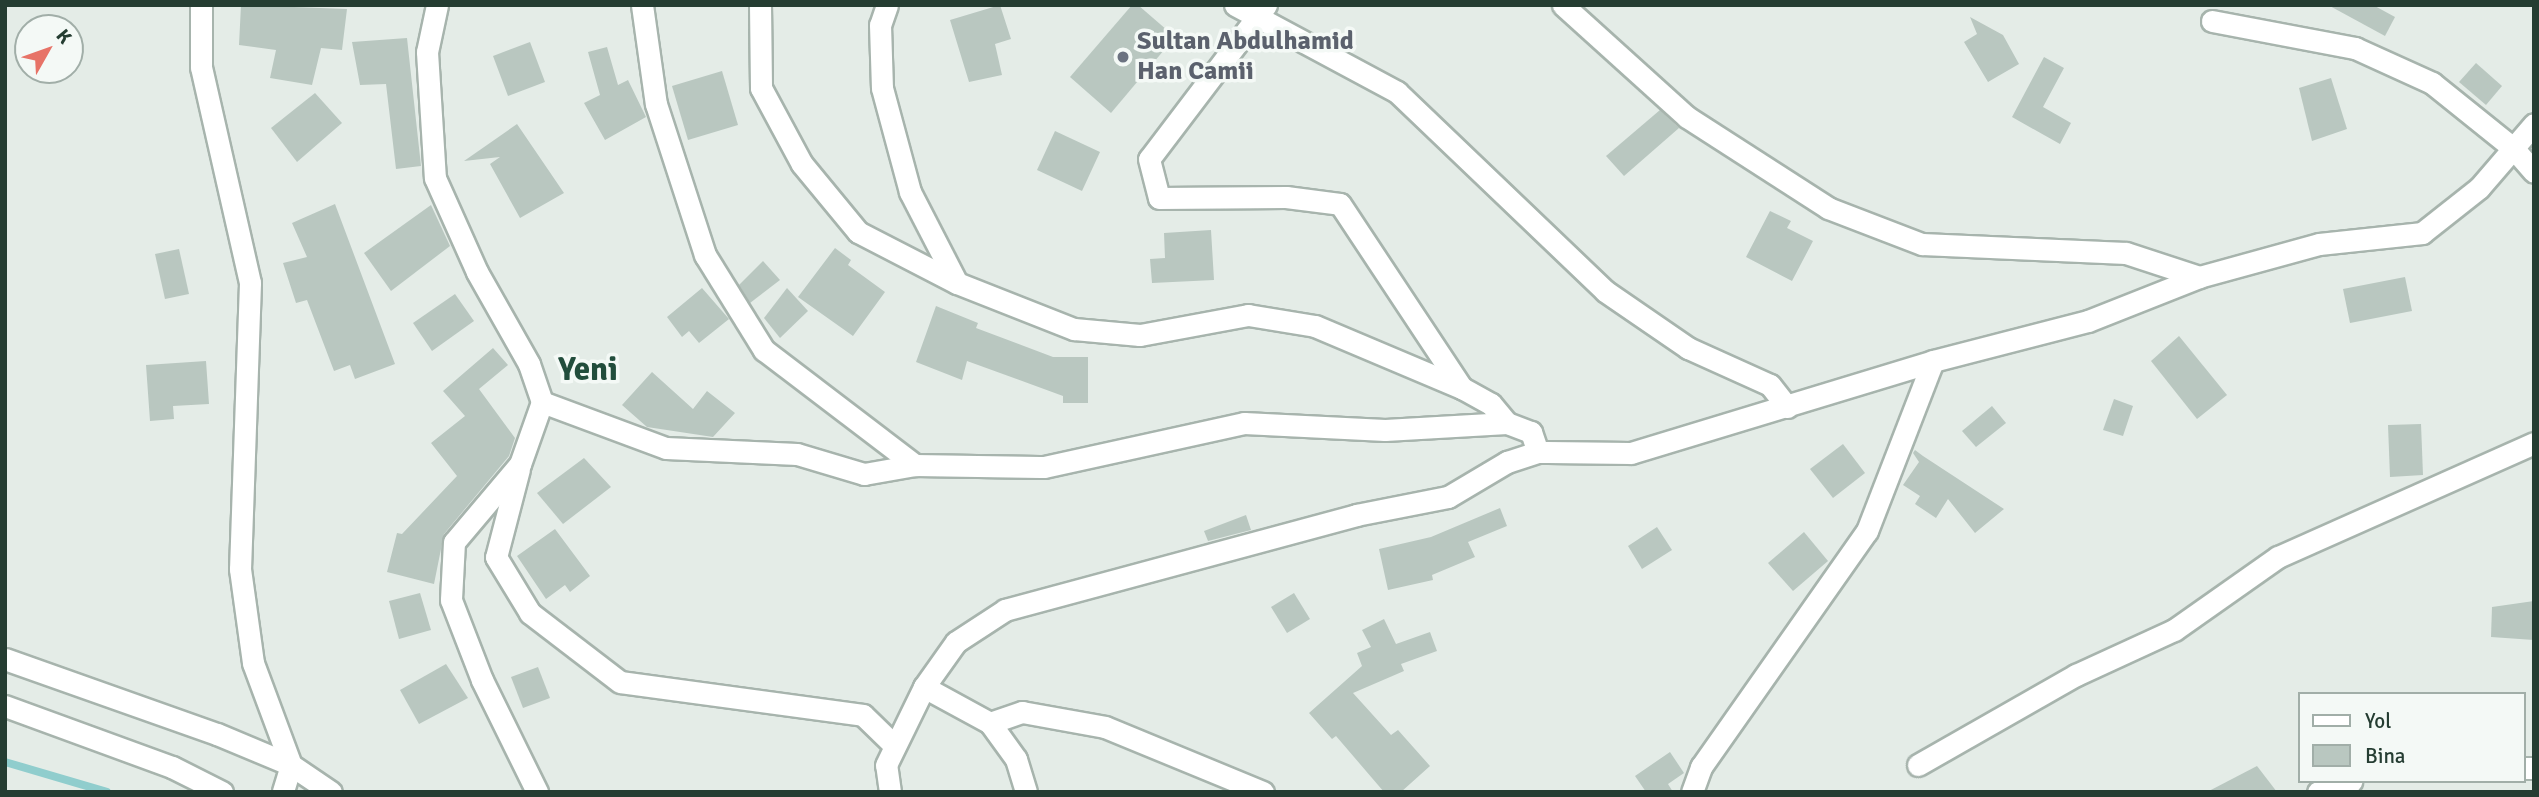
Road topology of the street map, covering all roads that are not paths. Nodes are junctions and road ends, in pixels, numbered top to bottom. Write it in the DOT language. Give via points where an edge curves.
graph roads {
  1 [pos="201,5"];
  2 [pos="437,5"];
  3 [pos="642,5"];
  4 [pos="760,5"];
  5 [pos="887,5"];
  6 [pos="1235,5"];
  7 [pos="1563,5"];
  8 [pos="1261,11"];
  9 [pos="2212,21"];
  10 [pos="2534,124"];
  11 [pos="2514,149"];
  12 [pos="2534,172"];
  13 [pos="2199,276"];
  14 [pos="957,283"];
  15 [pos="1933,361"];
  16 [pos="1462,388"];
  17 [pos="542,402"];
  18 [pos="1787,407"];
  19 [pos="1507,423"];
  20 [pos="2534,443"];
  21 [pos="1538,452"];
  22 [pos="520,464"];
  23 [pos="915,465"];
  24 [pos="5,659"];
  25 [pos="924,688"];
  26 [pos="5,706"];
  27 [pos="990,723"];
  28 [pos="894,745"];
  29 [pos="291,765"];
  30 [pos="1918,765"];
  31 [pos="2345,783"];
  32 [pos="222,792"];
  33 [pos="283,792"];
  34 [pos="331,792"];
  35 [pos="537,792"];
  36 [pos="890,792"];
  37 [pos="1026,792"];
  38 [pos="1263,792"];
  39 [pos="1692,792"];
  40 [pos="2318,792"];
  1 -- 29 [label="street" via="201,67 250,284 240,569 253,663"];
  2 -- 17 [label="street" via="427,52 435,178 477,272 529,364"];
  3 -- 23 [label="street" via="656,104 705,255 764,350"];
  4 -- 14 [label="street" via="761,88 802,164 858,233"];
  5 -- 14 [label="street" via="880,25 882,88 910,192"];
  6 -- 8 [label="street"];
  7 -- 13 [label="street" via="1687,117 1828,208 1922,244 2126,253"];
  8 -- 16 [label="street" via="1149,159 1159,198 1286,197 1340,204"];
  8 -- 18 [label="street" via="1397,92 1605,291 1688,348 1770,385"];
  9 -- 11 [label="street" via="2355,48 2432,83"];
  10 -- 11 [label="street"];
  11 -- 12 [label="street"];
  11 -- 13 [label="street" via="2479,188 2422,233 2319,244"];
  13 -- 15 [label="street" via="2088,321"];
  14 -- 16 [label="street" via="1074,329 1140,335 1248,315 1315,326"];
  15 -- 18 [label="street"];
  15 -- 39 [label="street" via="1867,531 1701,767"];
  16 -- 19 [label="street" via="1491,404"];
  17 -- 22 [label="street"];
  17 -- 23 [label="street" via="666,448 797,454 864,474"];
  18 -- 21 [label="street" via="1631,453"];
  19 -- 21 [label="street" via="1531,432"];
  19 -- 23 [label="street" via="1385,430 1244,423 1044,467"];
  20 -- 30 [label="street" via="2278,557 2174,630 2076,675"];
  21 -- 25 [label="street" via="1507,462 1448,497 1356,515 1006,610 956,642"];
  22 -- 28 [label="street" via="496,557 530,613 620,682 863,715"];
  22 -- 35 [label="street" via="454,542 451,600 482,680"];
  24 -- 29 [label="street"];
  25 -- 27 [label="street"];
  25 -- 28 [label="street"];
  26 -- 32 [label="street" via="172,767"];
  27 -- 37 [label="street" via="1016,759"];
  27 -- 38 [label="street" via="1022,712 1105,727"];
  28 -- 36 [label="street" via="886,765"];
  29 -- 33 [label="street"];
  29 -- 34 [label="street"];
  31 -- 40 [label="street"];
}
